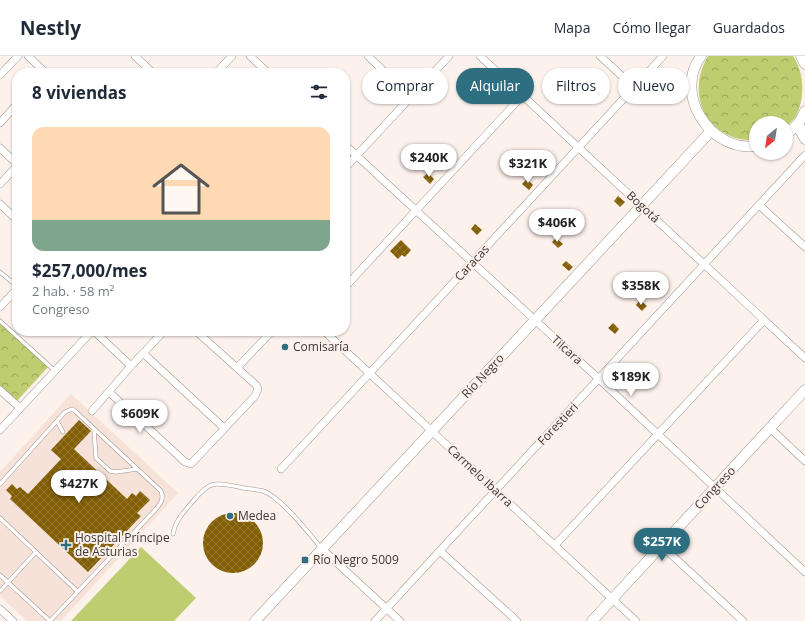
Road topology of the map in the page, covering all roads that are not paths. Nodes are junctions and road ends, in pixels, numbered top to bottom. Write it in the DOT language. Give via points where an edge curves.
graph roads {
  1 [pos="18,56"];
  2 [pos="28,56"];
  3 [pos="135,56"];
  4 [pos="232,56"];
  5 [pos="250,56"];
  6 [pos="368,56"];
  7 [pos="449,56"];
  8 [pos="480,56"];
  9 [pos="600,56"];
  10 [pos="663,56"];
  11 [pos="701,56"];
  12 [pos="801,56"];
  13 [pos="805,64"];
  14 [pos="40,68"];
  15 [pos="148,68"];
  16 [pos="221,68"];
  17 [pos="263,68"];
  18 [pos="381,68"];
  19 [pos="438,68"];
  20 [pos="493,68"];
  21 [pos="652,68"];
  22 [pos="618,72"];
  23 [pos="0,75"];
  24 [pos="404,104"];
  25 [pos="515,104"];
  26 [pos="533,104"];
  27 [pos="618,104"];
  28 [pos="12,110"];
  29 [pos="805,112"];
  30 [pos="0,123"];
  31 [pos="799,123"];
  32 [pos="793,129"];
  33 [pos="711,131"];
  34 [pos="805,140"];
  35 [pos="749,146"];
  36 [pos="578,147"];
  37 [pos="0,148"];
  38 [pos="350,150"];
  39 [pos="356,156"];
  40 [pos="805,156"];
  41 [pos="12,160"];
  42 [pos="350,163"];
  43 [pos="12,171"];
  44 [pos="0,184"];
  45 [pos="0,204"];
  46 [pos="641,205"];
  47 [pos="759,205"];
  48 [pos="416,211"];
  49 [pos="12,215"];
  50 [pos="805,247"];
  51 [pos="472,262"];
  52 [pos="704,264"];
  53 [pos="0,272"];
  54 [pos="350,282"];
  55 [pos="12,283"];
  56 [pos="12,293"];
  57 [pos="0,307"];
  58 [pos="0,320"];
  59 [pos="534,320"];
  60 [pos="764,320"];
  61 [pos="12,331"];
  62 [pos="17,336"];
  63 [pos="88,336"];
  64 [pos="98,336"];
  65 [pos="159,336"];
  66 [pos="202,336"];
  67 [pos="265,336"];
  68 [pos="329,336"];
  69 [pos="143,353"];
  70 [pos="805,358"];
  71 [pos="131,366"];
  72 [pos="237,368"];
  73 [pos="55,371"];
  74 [pos="369,373"];
  75 [pos="599,379"];
  76 [pos="0,390"];
  77 [pos="805,390"];
  78 [pos="109,392"];
  79 [pos="20,408"];
  80 [pos="92,411"];
  81 [pos="57,421"];
  82 [pos="224,428"];
  83 [pos="770,428"];
  84 [pos="0,430"];
  85 [pos="94,430"];
  86 [pos="432,431"];
  87 [pos="63,432"];
  88 [pos="658,434"];
  89 [pos="805,461"];
  90 [pos="138,469"];
  91 [pos="281,469"];
  92 [pos="0,484"];
  93 [pos="715,487"];
  94 [pos="496,490"];
  95 [pos="0,518"];
  96 [pos="173,534"];
  97 [pos="555,545"];
  98 [pos="662,546"];
  99 [pos="322,549"];
  100 [pos="440,551"];
  101 [pos="36,552"];
  102 [pos="805,572"];
  103 [pos="0,575"];
  104 [pos="8,582"];
  105 [pos="0,591"];
  106 [pos="77,591"];
  107 [pos="613,599"];
  108 [pos="0,609"];
  109 [pos="386,609"];
  110 [pos="13,621"];
  111 [pos="255,621"];
  112 [pos="375,621"];
  113 [pos="400,621"];
  114 [pos="517,621"];
  115 [pos="592,621"];
  116 [pos="636,621"];
  117 [pos="743,621"];
  1 -- 23 [label="street"];
  2 -- 14 [label="street"];
  3 -- 15 [label="street"];
  4 -- 16 [label="street"];
  5 -- 17 [label="street"];
  6 -- 18 [label="street"];
  7 -- 19 [label="street"];
  8 -- 20 [label="street, Bogotá"];
  9 -- 22 [label="street"];
  10 -- 21 [label="street, Caracas"];
  11 -- 33 [label="main road" via="694,73 692,88 694,103 700,117"];
  12 -- 13 [label="main road"];
  24 -- 39 [label="street"];
  25 -- 48 [label="street"];
  26 -- 36 [label="street, Bogotá"];
  27 -- 36 [label="street, Caracas"];
  28 -- 30 [label="street"];
  29 -- 31 [label="main road"];
  31 -- 32 [label="main road"];
  31 -- 34 [label="main road"];
  33 -- 35 [label="main road" via="721,139 736,145"];
  33 -- 46 [label="main road, Río Negro"];
  36 -- 46 [label="street, Bogotá"];
  36 -- 51 [label="street, Caracas"];
  37 -- 41 [label="street"];
  38 -- 39 [label="street, Tilcara"];
  39 -- 42 [label="street"];
  39 -- 48 [label="street, Tilcara"];
  40 -- 47 [label="street, Forestieri"];
  43 -- 44 [label="street"];
  45 -- 49 [label="street"];
  46 -- 52 [label="street, Bogotá"];
  46 -- 59 [label="main road, Río Negro"];
  47 -- 50 [label="street"];
  47 -- 52 [label="street, Forestieri"];
  48 -- 51 [label="street, Tilcara"];
  48 -- 54 [label="street"];
  51 -- 59 [label="street, Tilcara"];
  51 -- 74 [label="street, Caracas"];
  52 -- 60 [label="street, Bogotá"];
  52 -- 75 [label="street, Forestieri"];
  53 -- 55 [label="lane"];
  56 -- 57 [label="street"];
  58 -- 61 [label="lane"];
  59 -- 75 [label="street, Tilcara"];
  59 -- 86 [label="main road, Río Negro"];
  60 -- 70 [label="street, Bogotá"];
  60 -- 88 [label="street"];
  62 -- 73 [label="lane"];
  63 -- 73 [label="street"];
  64 -- 71 [label="street"];
  65 -- 69 [label="street"];
  66 -- 72 [label="street"];
  67 -- 72 [label="street"];
  68 -- 74 [label="street, Carmelo Ibarra"];
  69 -- 71 [label="street"];
  69 -- 82 [label="street"];
  71 -- 78 [label="street"];
  72 -- 82 [label="street" via="256,385 257,392"];
  73 -- 79 [label="street"];
  74 -- 86 [label="street, Carmelo Ibarra"];
  74 -- 91 [label="street, Caracas"];
  75 -- 88 [label="street, Tilcara"];
  75 -- 94 [label="street, Forestieri"];
  76 -- 79 [label="street"];
  77 -- 83 [label="main road, Congreso"];
  78 -- 80 [label="street"];
  78 -- 82 [label="street" via="188,464 194,462"];
  79 -- 84 [label="street"];
  81 -- 85 [label="lane" via="65,412 72,409"];
  81 -- 87 [label="lane"];
  81 -- 92 [label="lane"];
  83 -- 89 [label="street"];
  83 -- 93 [label="main road, Congreso"];
  85 -- 90 [label="lane"];
  85 -- 90 [label="lane" via="96,458 110,471"];
  86 -- 94 [label="street, Carmelo Ibarra"];
  86 -- 99 [label="main road, Río Negro"];
  88 -- 93 [label="street, Tilcara"];
  88 -- 97 [label="street"];
  90 -- 106 [label="lane" via="161,491 162,500"];
  93 -- 98 [label="main road, Congreso"];
  93 -- 102 [label="street, Tilcara"];
  94 -- 97 [label="street, Carmelo Ibarra"];
  94 -- 100 [label="street, Forestieri"];
  95 -- 101 [label="lane"];
  96 -- 99 [label="lane" via="174,526 202,491 212,484 224,484 264,491 299,522"];
  97 -- 107 [label="street, Carmelo Ibarra"];
  98 -- 107 [label="main road, Congreso"];
  98 -- 117 [label="street"];
  99 -- 109 [label="street"];
  99 -- 111 [label="main road, Río Negro"];
  100 -- 109 [label="street, Forestieri"];
  100 -- 114 [label="street"];
  101 -- 104 [label="lane"];
  101 -- 106 [label="lane"];
  103 -- 104 [label="lane"];
  104 -- 105 [label="lane"];
  104 -- 106 [label="lane" via="50,621"];
  107 -- 115 [label="main road, Congreso"];
  107 -- 116 [label="street, Carmelo Ibarra"];
  108 -- 110 [label="street"];
  109 -- 112 [label="street, Forestieri"];
  109 -- 113 [label="street"];
}
